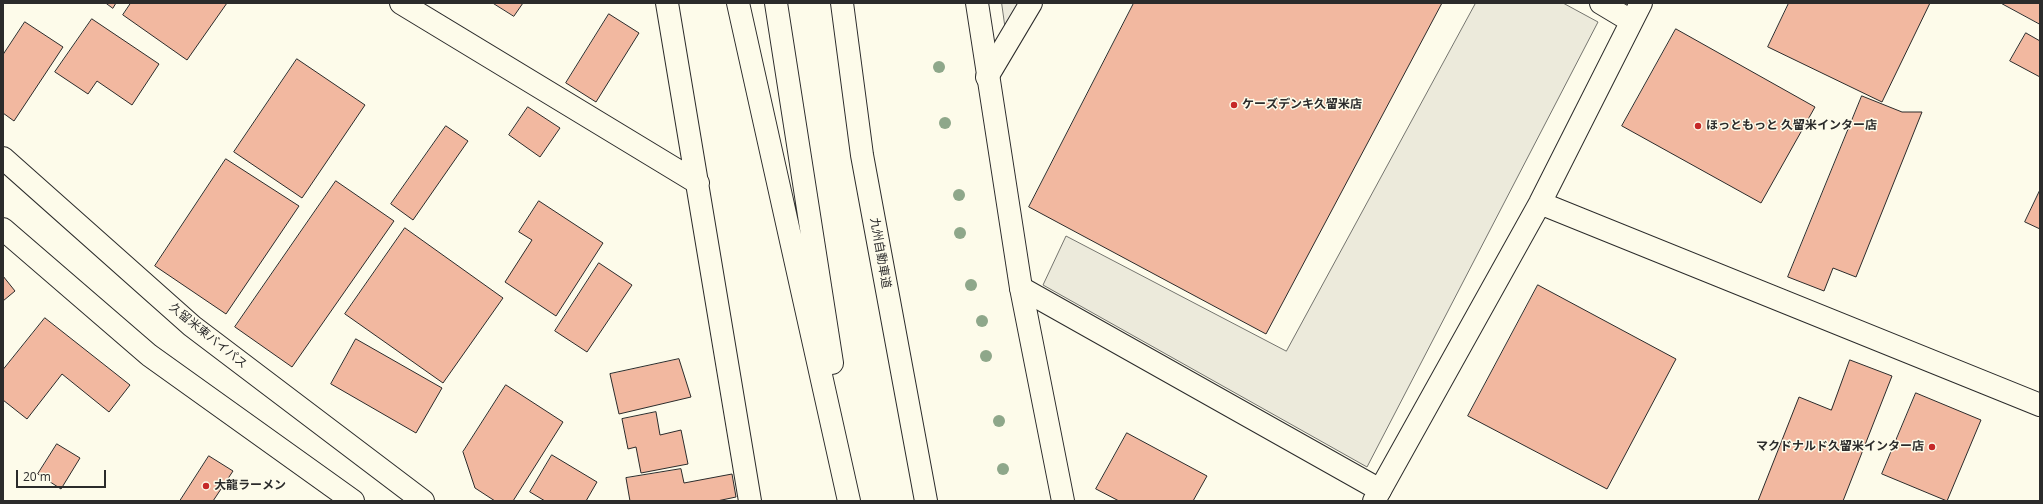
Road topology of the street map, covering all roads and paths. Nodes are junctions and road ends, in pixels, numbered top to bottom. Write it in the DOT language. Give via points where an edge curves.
graph roads {
  1 [pos="401,3"];
  2 [pos="667,3"];
  3 [pos="738,3"];
  4 [pos="776,3"];
  5 [pos="842,3"];
  6 [pos="977,3"];
  7 [pos="1031,3"];
  8 [pos="1601,3"];
  9 [pos="1636,12"];
  10 [pos="987,77"];
  11 [pos="3,158"];
  12 [pos="698,183"];
  13 [pos="1540,202"];
  14 [pos="3,229"];
  15 [pos="1021,288"];
  16 [pos="2040,405"];
  17 [pos="1377,496"];
  18 [pos="353,501"];
  19 [pos="423,501"];
  20 [pos="750,501"];
  21 [pos="849,501"];
  22 [pos="853,501"];
  23 [pos="926,501"];
  24 [pos="1063,501"];
  1 -- 12 [label="main road"];
  2 -- 12 [label="main road"];
  3 -- 21 [label="main road"];
  4 -- 22 [label="main road"];
  5 -- 23 [label="main road, 九州自動車道" via="862,155"];
  6 -- 10 [label="main road"];
  7 -- 10 [label="main road"];
  8 -- 9 [label="main road"];
  9 -- 13 [label="main road"];
  10 -- 15 [label="main road"];
  11 -- 19 [label="main road, 久留米東バイパス" via="192,326"];
  12 -- 20 [label="main road"];
  13 -- 16 [label="main road"];
  13 -- 17 [label="main road"];
  14 -- 18 [label="main road" via="149,355"];
  15 -- 17 [label="main road"];
  15 -- 24 [label="main road"];
}
